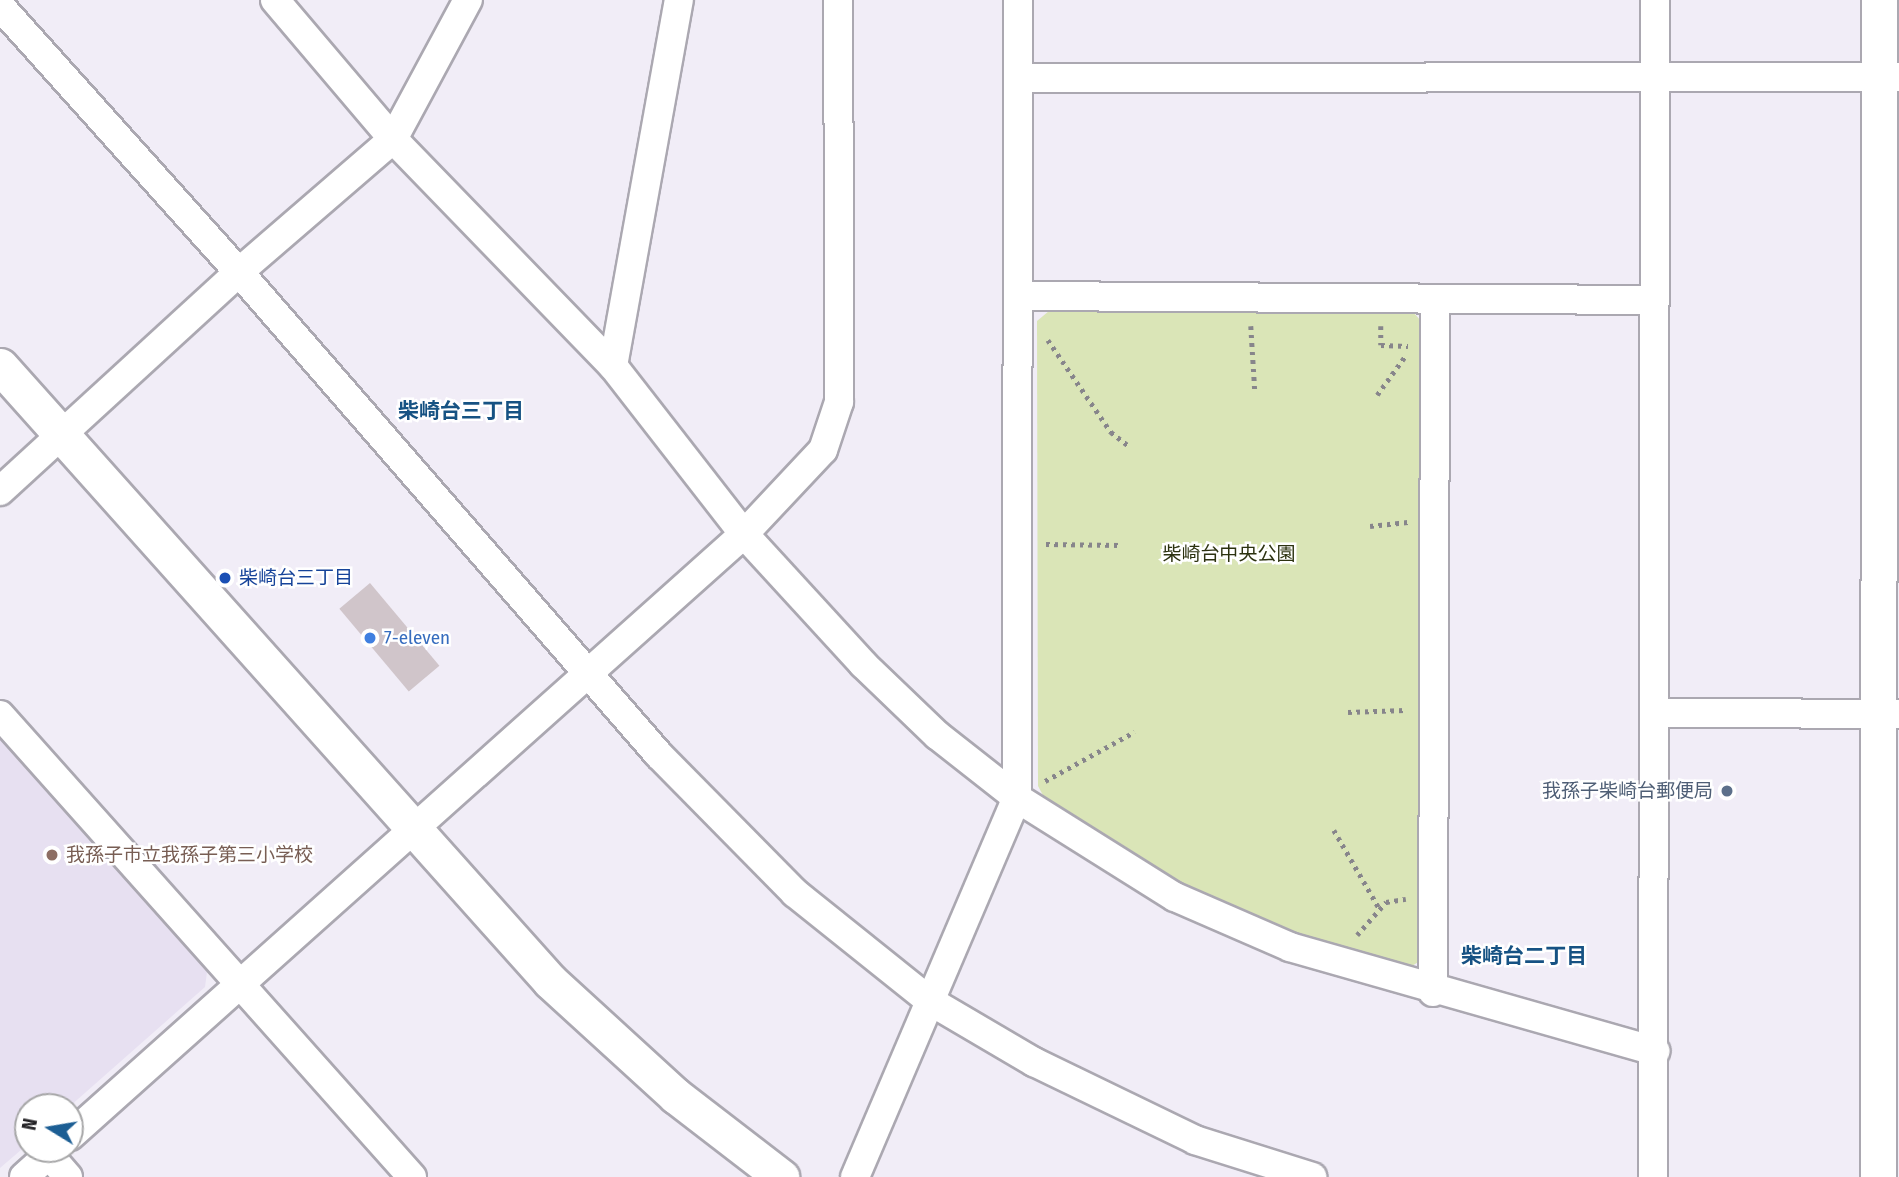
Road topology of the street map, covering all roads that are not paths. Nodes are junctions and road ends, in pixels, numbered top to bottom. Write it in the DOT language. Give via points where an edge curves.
graph roads {
  1 [pos="468,0"];
  2 [pos="679,0"];
  3 [pos="838,0"];
  4 [pos="1018,0"];
  5 [pos="1655,0"];
  6 [pos="1879,0"];
  7 [pos="276,1"];
  8 [pos="0,6"];
  9 [pos="1889,76"];
  10 [pos="1018,78"];
  11 [pos="1655,79"];
  12 [pos="393,139"];
  13 [pos="239,272"];
  14 [pos="1018,296"];
  15 [pos="1435,299"];
  16 [pos="1654,300"];
  17 [pos="0,366"];
  18 [pos="613,366"];
  19 [pos="62,436"];
  20 [pos="0,491"];
  21 [pos="744,534"];
  22 [pos="586,674"];
  23 [pos="1655,713"];
  24 [pos="1888,713"];
  25 [pos="0,715"];
  26 [pos="1017,798"];
  27 [pos="415,829"];
  28 [pos="238,984"];
  29 [pos="1433,992"];
  30 [pos="930,1001"];
  31 [pos="1654,1051"];
  32 [pos="84,1123"];
  33 [pos="40,1163"];
  34 [pos="24,1177"];
  35 [pos="412,1177"];
  36 [pos="781,1177"];
  37 [pos="855,1177"];
  38 [pos="1312,1177"];
  39 [pos="1653,1177"];
  40 [pos="1878,1177"];
  1 -- 12 [label="street"];
  2 -- 18 [label="street"];
  3 -- 21 [label="street" via="839,402 823,450"];
  4 -- 10 [label="street"];
  5 -- 11 [label="street"];
  6 -- 9 [label="street"];
  7 -- 12 [label="street"];
  8 -- 13 [label="street"];
  9 -- 11 [label="street"];
  9 -- 24 [label="street"];
  10 -- 11 [label="street"];
  10 -- 14 [label="street"];
  11 -- 16 [label="street"];
  12 -- 13 [label="street"];
  12 -- 18 [label="street"];
  13 -- 19 [label="street"];
  13 -- 22 [label="street"];
  14 -- 15 [label="street"];
  14 -- 26 [label="street"];
  15 -- 16 [label="street"];
  15 -- 29 [label="street"];
  16 -- 23 [label="street"];
  17 -- 19 [label="street"];
  18 -- 21 [label="street"];
  19 -- 20 [label="street"];
  19 -- 27 [label="street"];
  21 -- 22 [label="street"];
  21 -- 26 [label="street" via="900,702"];
  22 -- 27 [label="street"];
  22 -- 30 [label="street" via="731,832 866,953"];
  23 -- 24 [label="street"];
  23 -- 31 [label="street"];
  24 -- 40 [label="street"];
  25 -- 28 [label="street"];
  26 -- 29 [label="street" via="1175,897 1290,947"];
  26 -- 30 [label="street"];
  27 -- 28 [label="street"];
  27 -- 36 [label="street" via="550,981 676,1096"];
  28 -- 32 [label="street"];
  28 -- 35 [label="street"];
  29 -- 31 [label="street"];
  30 -- 37 [label="street"];
  30 -- 38 [label="street" via="1115,1105 1195,1140"];
  31 -- 39 [label="street"];
  33 -- 34 [label="street"];
}
